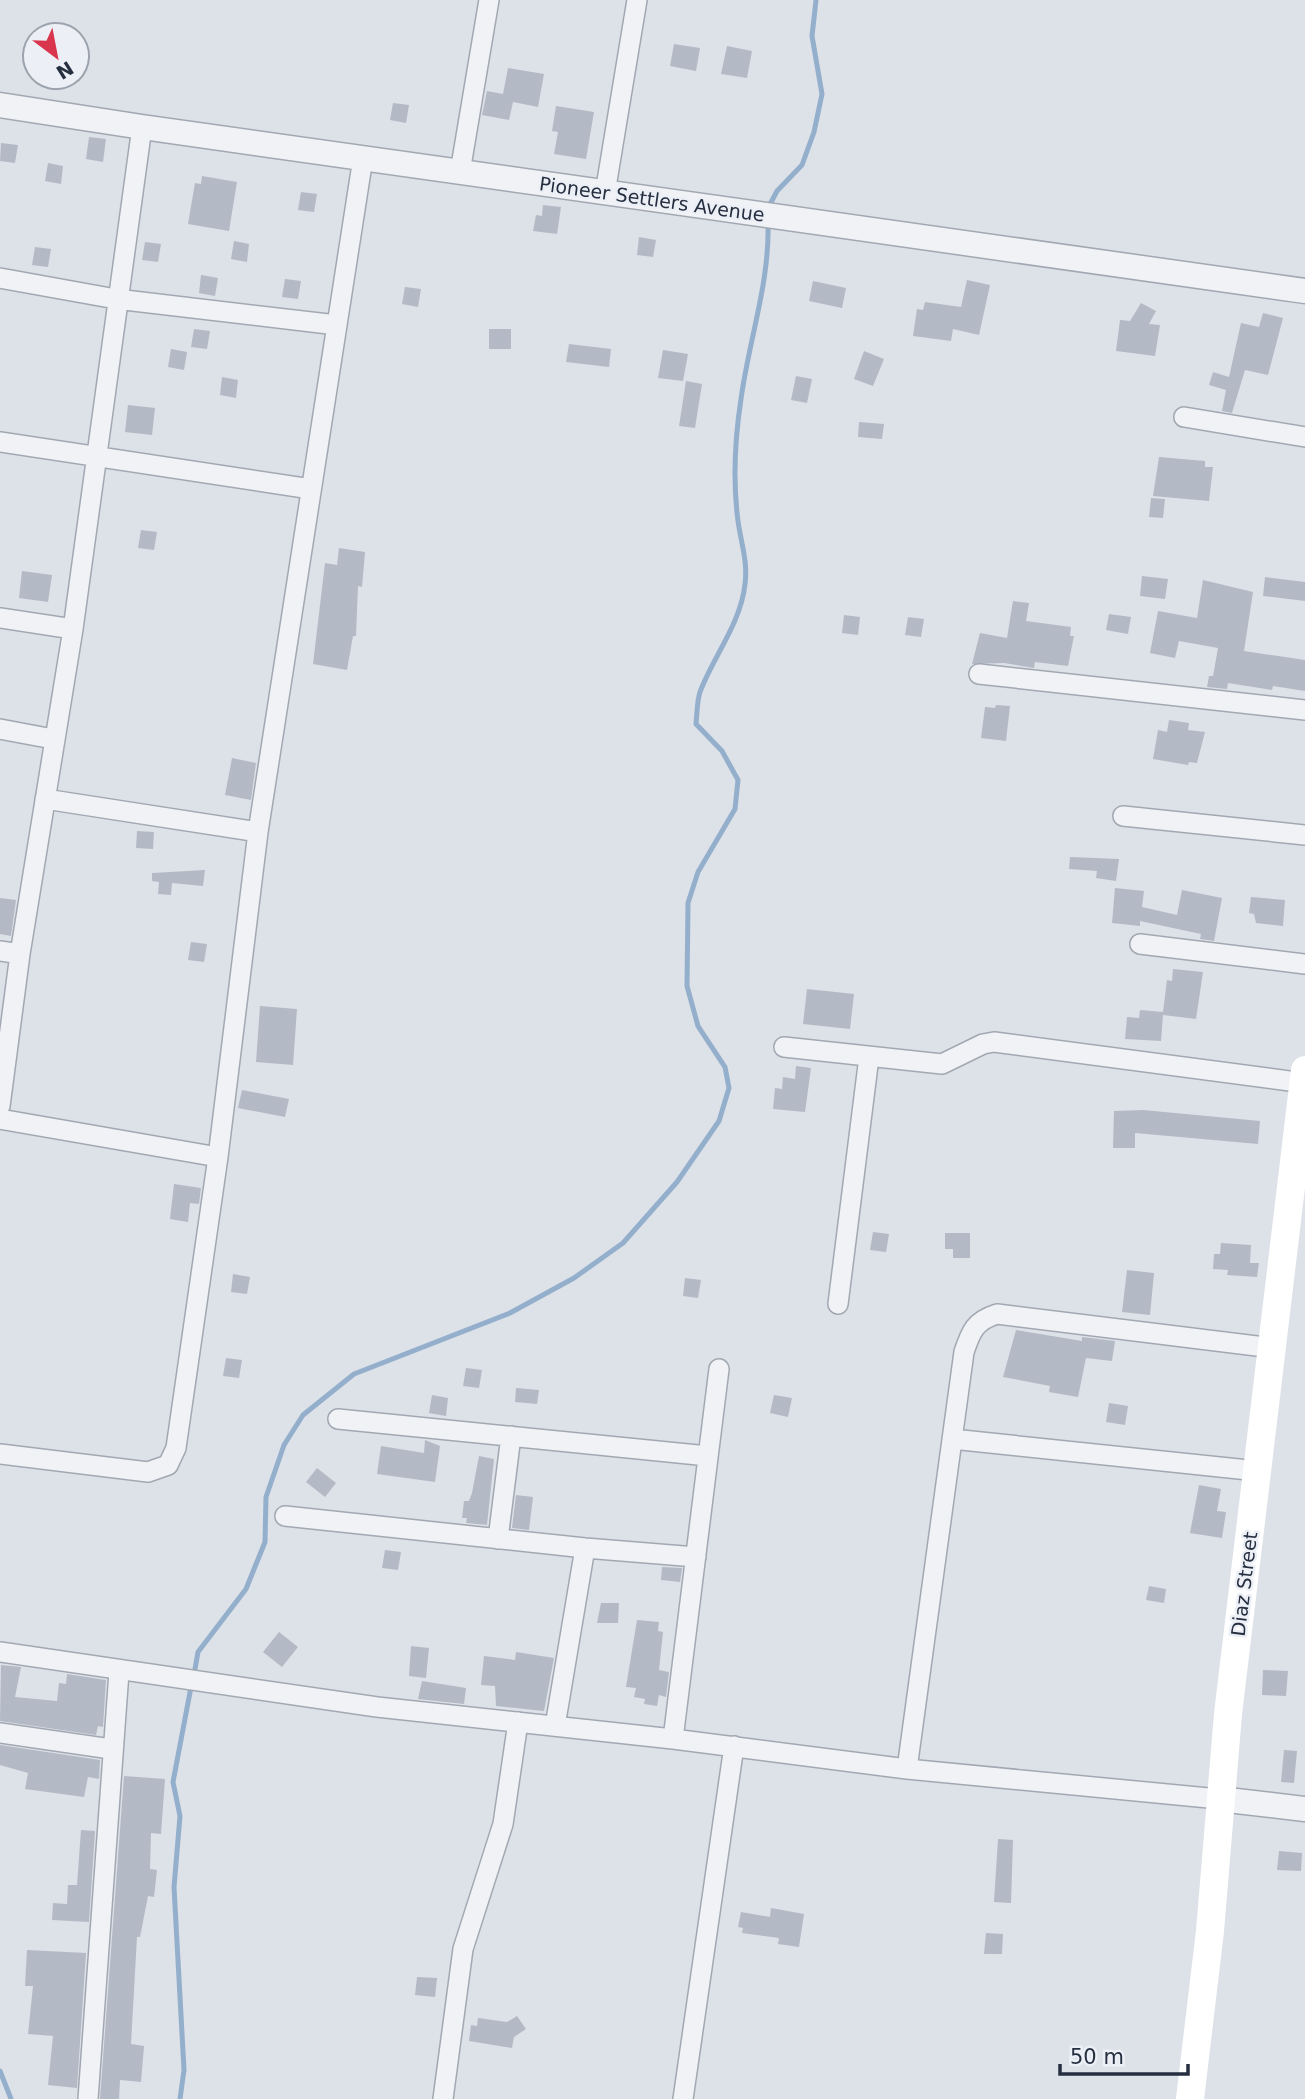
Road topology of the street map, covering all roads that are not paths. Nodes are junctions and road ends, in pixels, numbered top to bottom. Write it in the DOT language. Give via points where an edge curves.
graph roads {
  1 [pos="489,0"];
  2 [pos="637,0"];
  3 [pos="0,104"];
  4 [pos="142,127"];
  5 [pos="363,158"];
  6 [pos="460,172"];
  7 [pos="606,193"];
  8 [pos="0,278"];
  9 [pos="1305,291"];
  10 [pos="116,299"];
  11 [pos="337,325"];
  12 [pos="1185,417"];
  13 [pos="1305,437"];
  14 [pos="0,442"];
  15 [pos="97,456"];
  16 [pos="311,489"];
  17 [pos="0,618"];
  18 [pos="73,629"];
  19 [pos="979,674"];
  20 [pos="1305,710"];
  21 [pos="0,729"];
  22 [pos="53,739"];
  23 [pos="45,799"];
  24 [pos="1123,816"];
  25 [pos="258,832"];
  26 [pos="1305,835"];
  27 [pos="1140,944"];
  28 [pos="0,951"];
  29 [pos="20,954"];
  30 [pos="1305,964"];
  31 [pos="784,1046"];
  32 [pos="869,1057"];
  33 [pos="1304,1079"];
  34 [pos="0,1106"];
  35 [pos="0,1119"];
  36 [pos="218,1157"];
  37 [pos="838,1304"];
  38 [pos="1273,1348"];
  39 [pos="719,1369"];
  40 [pos="338,1419"];
  41 [pos="511,1436"];
  42 [pos="952,1439"];
  43 [pos="0,1454"];
  44 [pos="708,1456"];
  45 [pos="1258,1471"];
  46 [pos="285,1516"];
  47 [pos="498,1539"];
  48 [pos="585,1548"];
  49 [pos="696,1557"];
  50 [pos="0,1653"];
  51 [pos="119,1672"];
  52 [pos="518,1722"];
  53 [pos="555,1726"];
  54 [pos="0,1733"];
  55 [pos="673,1739"];
  56 [pos="734,1746"];
  57 [pos="111,1749"];
  58 [pos="907,1769"];
  59 [pos="1219,1799"];
  60 [pos="1305,1809"];
  61 [pos="88,2099"];
  62 [pos="443,2099"];
  63 [pos="683,2099"];
  64 [pos="1190,2099"];
  1 -- 6 [label="street"];
  2 -- 7 [label="street"];
  3 -- 4 [label="street, Pioneer Settlers Avenue"];
  4 -- 5 [label="street, Pioneer Settlers Avenue"];
  4 -- 10 [label="street"];
  5 -- 6 [label="street, Pioneer Settlers Avenue"];
  5 -- 11 [label="street"];
  6 -- 7 [label="street, Pioneer Settlers Avenue"];
  7 -- 9 [label="street, Pioneer Settlers Avenue"];
  8 -- 10 [label="street"];
  10 -- 11 [label="street"];
  10 -- 15 [label="street"];
  11 -- 16 [label="street"];
  12 -- 13 [label="street"];
  14 -- 15 [label="street"];
  15 -- 16 [label="street"];
  15 -- 18 [label="street"];
  16 -- 25 [label="street"];
  17 -- 18 [label="street"];
  18 -- 22 [label="street"];
  19 -- 20 [label="street"];
  21 -- 22 [label="street"];
  22 -- 23 [label="street"];
  23 -- 25 [label="street"];
  23 -- 29 [label="street"];
  24 -- 26 [label="street"];
  25 -- 36 [label="street"];
  27 -- 30 [label="street"];
  28 -- 29 [label="street"];
  29 -- 34 [label="street"];
  31 -- 32 [label="street"];
  32 -- 33 [label="street" via="942,1065 994,1042"];
  32 -- 37 [label="street"];
  33 -- 38 [label="main road, Diaz Street"];
  35 -- 36 [label="street"];
  36 -- 43 [label="street" via="176,1448 168,1465 148,1472"];
  38 -- 42 [label="street" via="997,1314 982,1319 971,1331"];
  38 -- 45 [label="main road, Diaz Street"];
  39 -- 44 [label="street"];
  40 -- 41 [label="street"];
  41 -- 44 [label="street"];
  41 -- 47 [label="street"];
  42 -- 45 [label="street"];
  42 -- 58 [label="street"];
  44 -- 49 [label="street"];
  45 -- 59 [label="main road, Diaz Street"];
  46 -- 47 [label="street"];
  47 -- 48 [label="street"];
  48 -- 49 [label="street"];
  48 -- 53 [label="street"];
  49 -- 55 [label="street"];
  50 -- 51 [label="street"];
  51 -- 52 [label="street"];
  51 -- 57 [label="street"];
  52 -- 53 [label="street"];
  52 -- 62 [label="street" via="503,1824 463,1949"];
  53 -- 55 [label="street"];
  54 -- 57 [label="street"];
  55 -- 56 [label="street"];
  56 -- 58 [label="street"];
  56 -- 63 [label="street"];
  57 -- 61 [label="street"];
  58 -- 59 [label="street"];
  59 -- 60 [label="street"];
  59 -- 64 [label="main road, Diaz Street" via="1210,1931"];
}
